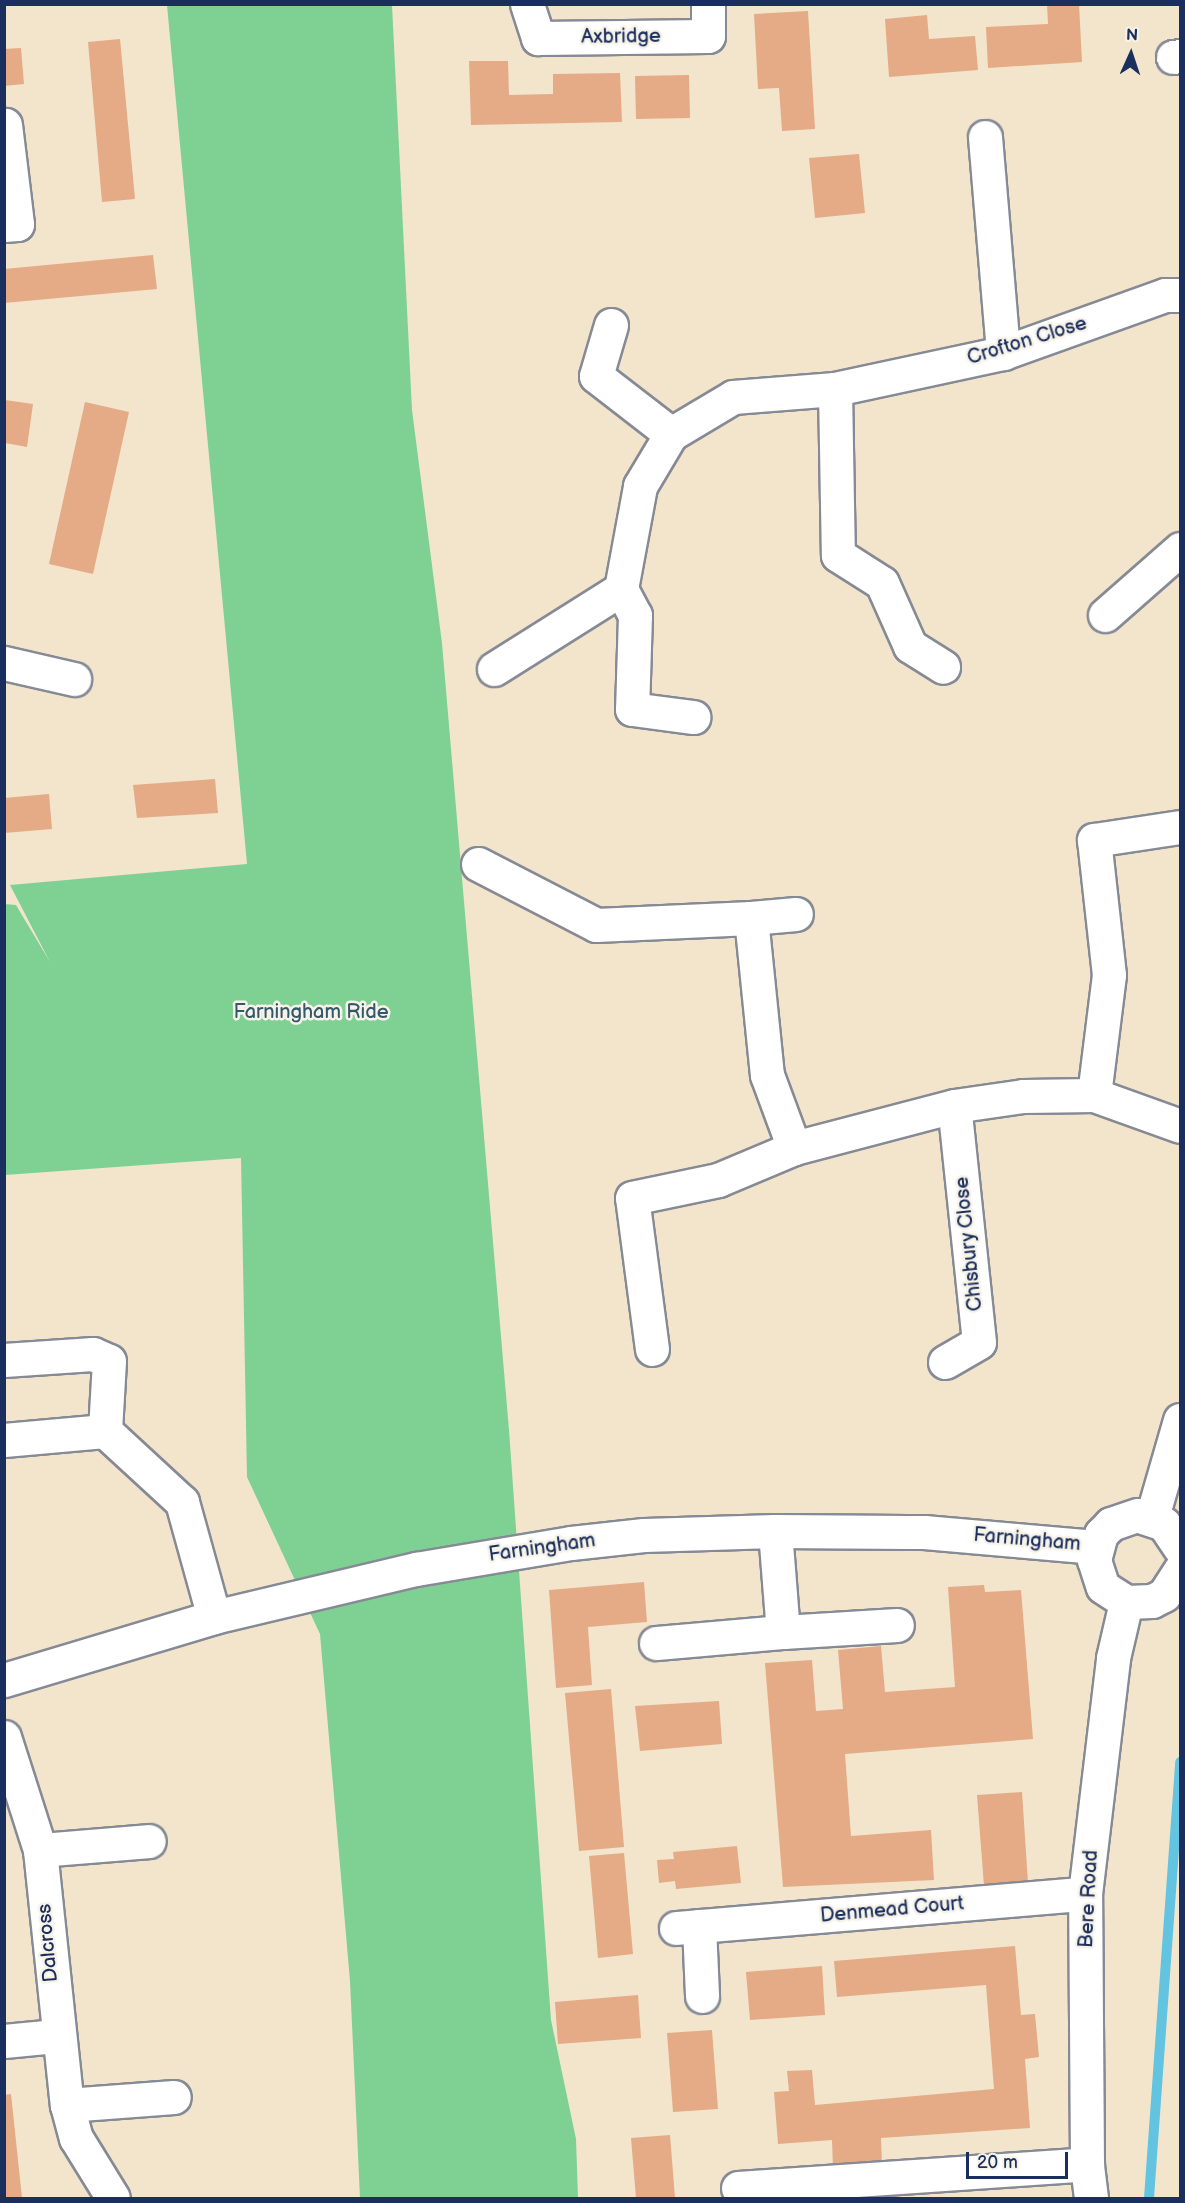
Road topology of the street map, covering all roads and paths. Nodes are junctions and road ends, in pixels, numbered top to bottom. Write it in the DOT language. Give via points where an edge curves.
graph roads {
  1 [pos="527,4"];
  2 [pos="708,4"];
  3 [pos="5,125"];
  4 [pos="986,137"];
  5 [pos="4,225"];
  6 [pos="1180,295"];
  7 [pos="611,325"];
  8 [pos="1003,353"];
  9 [pos="835,389"];
  10 [pos="671,434"];
  11 [pos="1180,549"];
  12 [pos="621,590"];
  13 [pos="1105,615"];
  14 [pos="4,663"];
  15 [pos="943,667"];
  16 [pos="494,669"];
  17 [pos="74,679"];
  18 [pos="693,717"];
  19 [pos="1180,827"];
  20 [pos="478,864"];
  21 [pos="796,914"];
  22 [pos="751,918"];
  23 [pos="1094,1095"];
  24 [pos="954,1106"];
  25 [pos="1180,1126"];
  26 [pos="794,1148"];
  27 [pos="652,1349"];
  28 [pos="4,1360"];
  29 [pos="945,1362"];
  30 [pos="1180,1420"];
  31 [pos="105,1431"];
  32 [pos="4,1440"];
  33 [pos="1152,1517"];
  34 [pos="775,1531"];
  35 [pos="1095,1547"];
  36 [pos="1180,1548"];
  37 [pos="1180,1572"];
  38 [pos="1126,1602"];
  39 [pos="214,1617"];
  40 [pos="897,1625"];
  41 [pos="783,1632"];
  42 [pos="656,1643"];
  43 [pos="4,1680"];
  44 [pos="4,1737"];
  45 [pos="149,1841"];
  46 [pos="40,1850"];
  47 [pos="1085,1894"];
  48 [pos="702,1996"];
  49 [pos="56,2036"];
  50 [pos="4,2041"];
  51 [pos="174,2097"];
  52 [pos="67,2105"];
  53 [pos="1087,2164"];
  54 [pos="738,2188"];
  55 [pos="113,2199"];
  56 [pos="1091,2199"];
  1 -- 2 [label="street, Axbridge" via="538,38 708,36"];
  3 -- 5 [label="street" via="17,224"];
  4 -- 8 [label="street"];
  6 -- 8 [label="street, Crofton Close" via="1165,295"];
  7 -- 10 [label="street" via="596,376"];
  8 -- 9 [label="street, Crofton Close"];
  9 -- 10 [label="street, Crofton Close" via="733,397"];
  9 -- 15 [label="street" via="838,555 882,583 910,646"];
  10 -- 12 [label="street, Crofton Close" via="640,486"];
  11 -- 13 [label="street"];
  12 -- 16 [label="street"];
  12 -- 18 [label="street" via="635,615 632,709"];
  14 -- 17 [label="street"];
  19 -- 23 [label="street" via="1084,841 1109,975"];
  20 -- 22 [label="street" via="596,925"];
  21 -- 22 [label="street"];
  22 -- 26 [label="street" via="767,1075"];
  23 -- 24 [label="street" via="1023,1096"];
  23 -- 25 [label="street"];
  24 -- 26 [label="street"];
  24 -- 29 [label="street, Chisbury Close" via="979,1342"];
  26 -- 27 [label="street" via="718,1180 632,1198"];
  28 -- 31 [label="street" via="93,1354 109,1361"];
  30 -- 33 [label="street"];
  31 -- 32 [label="street"];
  31 -- 39 [label="street" via="182,1502"];
  33 -- 35 [label="street" via="1137,1515 1111,1524"];
  33 -- 36 [label="street" via="1174,1533"];
  34 -- 35 [label="street, Farningham" via="924,1532"];
  34 -- 39 [label="street, Farningham" via="644,1534 496,1554"];
  34 -- 41 [label="street"];
  35 -- 38 [label="street" via="1096,1574 1113,1596"];
  37 -- 38 [label="street" via="1169,1590 1152,1601"];
  38 -- 47 [label="street, Bere Road" via="1113,1658"];
  39 -- 43 [label="street, Farningham"];
  40 -- 41 [label="street"];
  41 -- 42 [label="street"];
  44 -- 46 [label="street, Dalcross"];
  45 -- 46 [label="street"];
  46 -- 49 [label="street, Dalcross"];
  47 -- 48 [label="street, Denmead Court" via="687,1927"];
  47 -- 53 [label="street, Bere Road"];
  49 -- 50 [label="street"];
  49 -- 52 [label="street, Dalcross"];
  51 -- 52 [label="street"];
  52 -- 55 [label="street, Dalcross" via="76,2138"];
  53 -- 54 [label="street"];
  53 -- 56 [label="street, Bere Road"];
}
